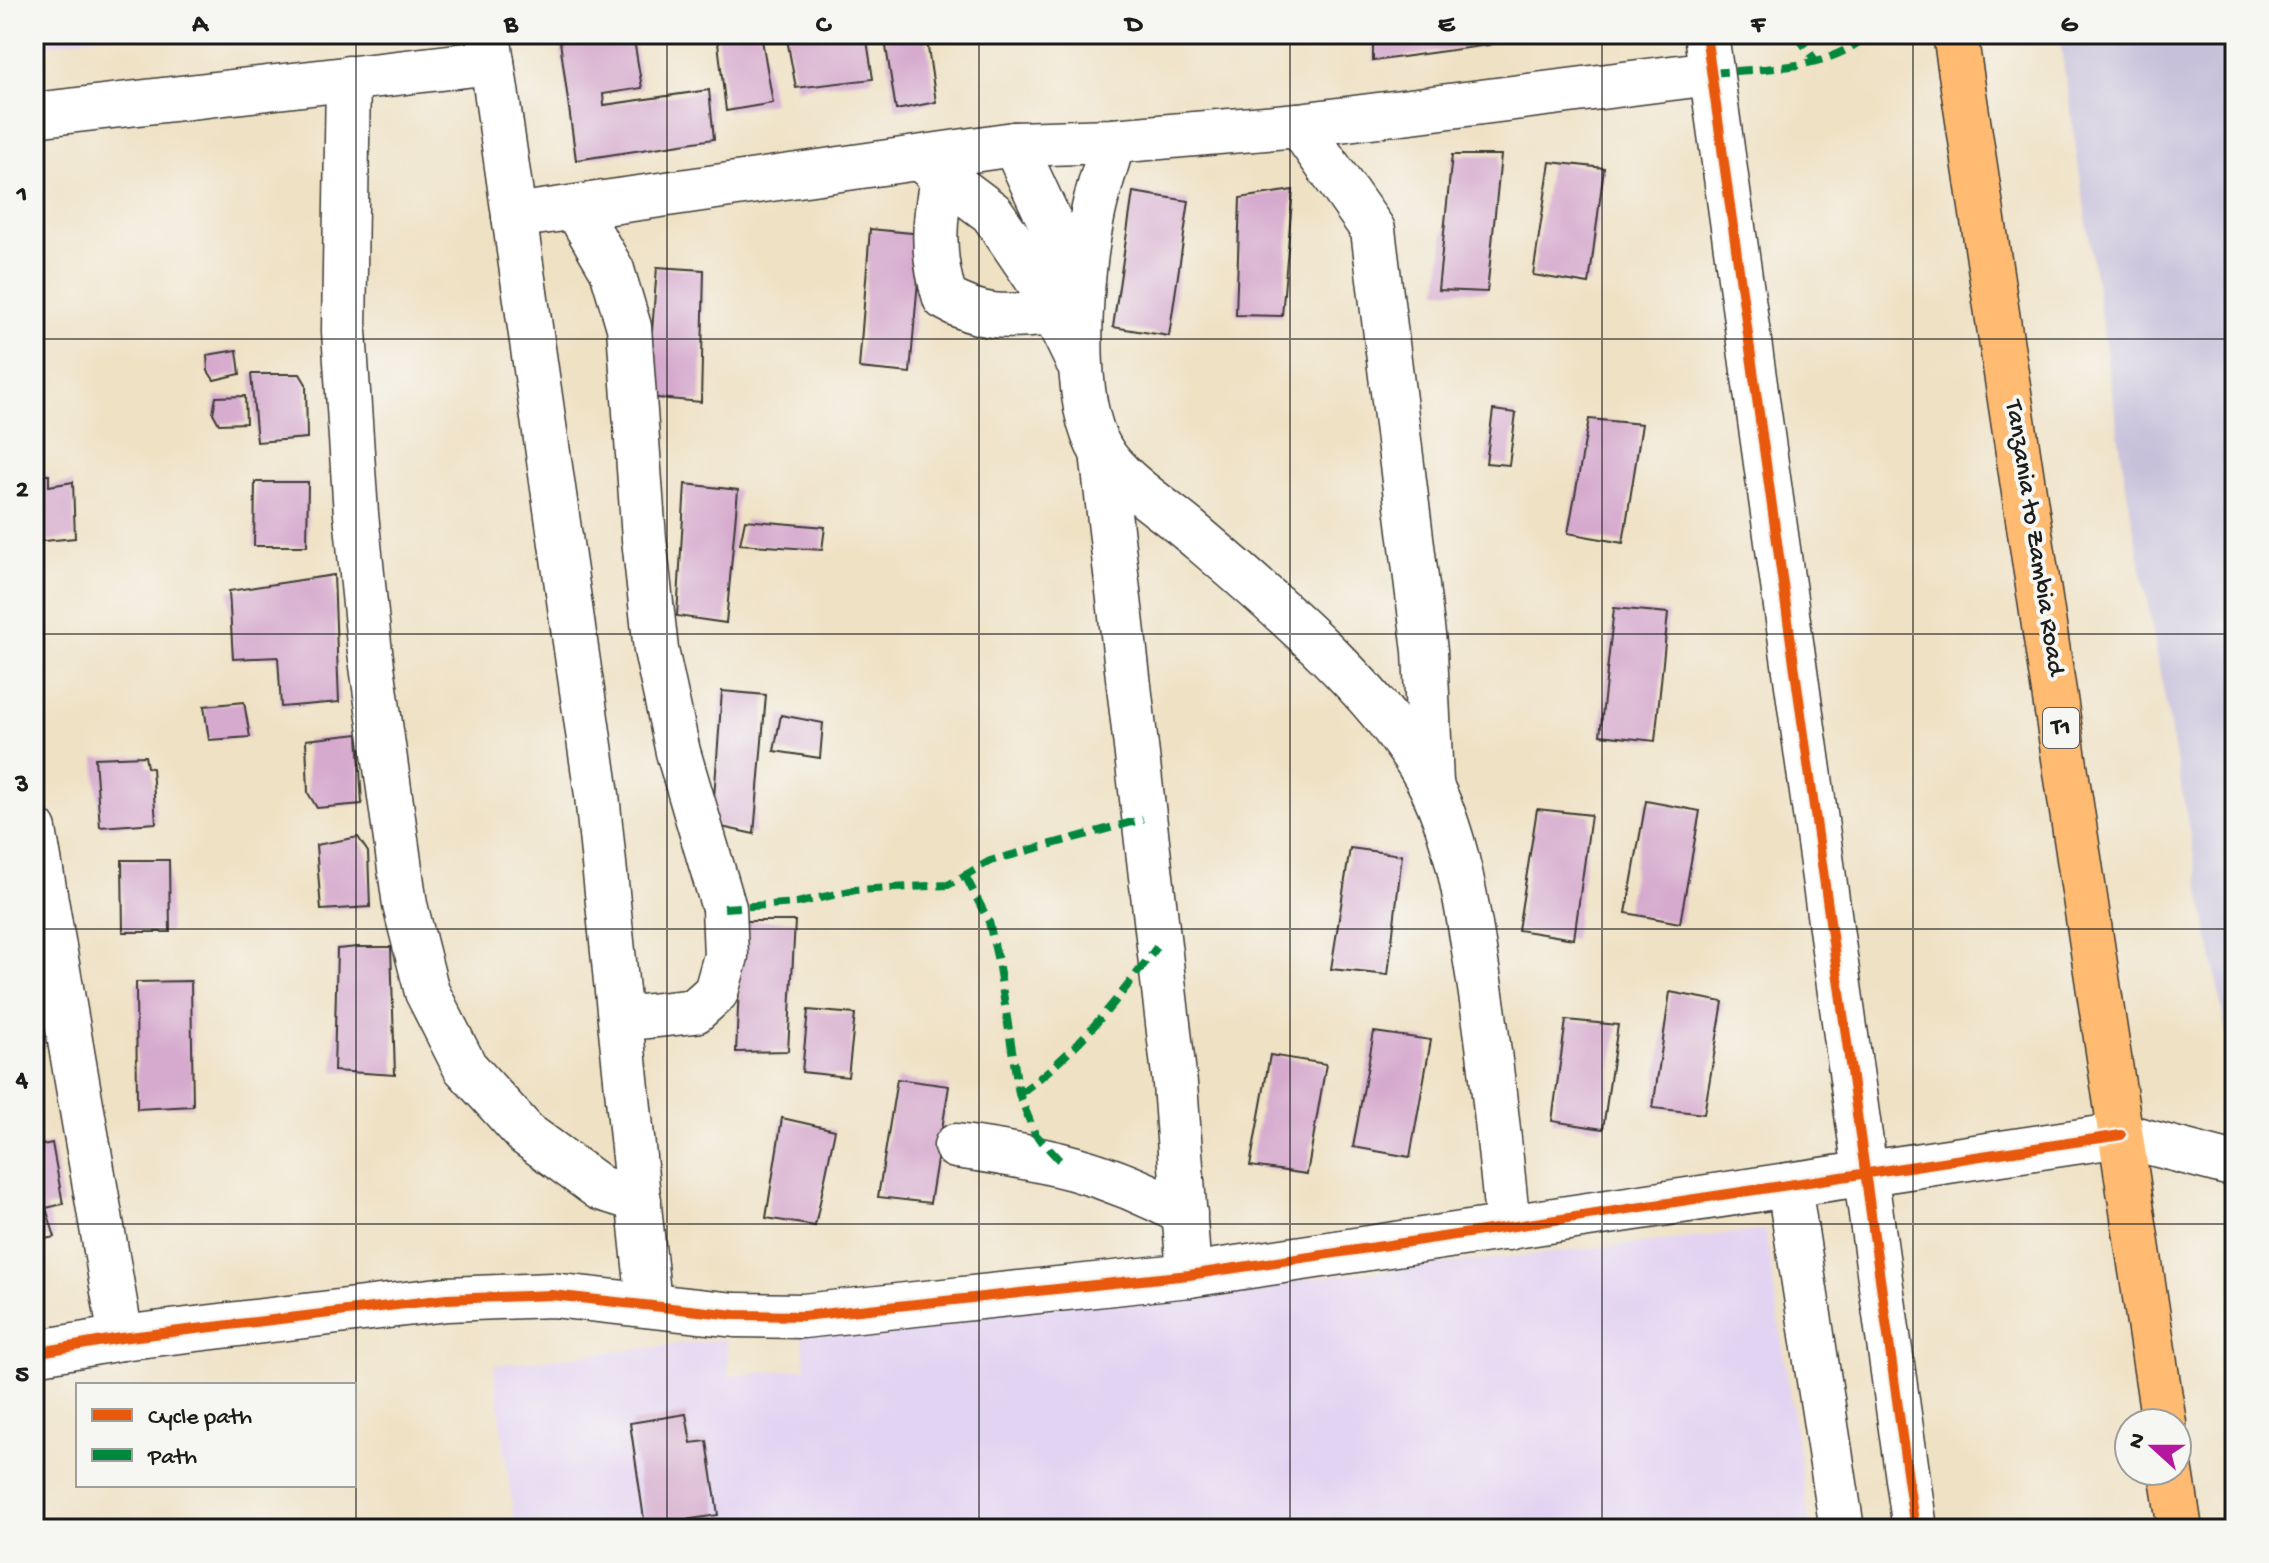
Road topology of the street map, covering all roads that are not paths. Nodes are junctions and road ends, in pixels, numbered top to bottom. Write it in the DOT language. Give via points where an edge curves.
graph roads {
  1 [pos="1955,34"];
  2 [pos="490,48"];
  3 [pos="1708,53"];
  4 [pos="348,78"];
  5 [pos="34,115"];
  6 [pos="1299,125"];
  7 [pos="1113,141"];
  8 [pos="1014,144"];
  9 [pos="932,166"];
  10 [pos="576,208"];
  11 [pos="514,216"];
  12 [pos="1070,303"];
  13 [pos="1102,452"];
  14 [pos="1431,786"];
  15 [pos="34,830"];
  16 [pos="621,1019"];
  17 [pos="2121,1135"];
  18 [pos="956,1146"];
  19 [pos="2235,1165"];
  20 [pos="1868,1174"];
  21 [pos="1789,1186"];
  22 [pos="639,1200"];
  23 [pos="1185,1214"];
  24 [pos="1508,1228"];
  25 [pos="1189,1275"];
  26 [pos="649,1304"];
  27 [pos="121,1338"];
  28 [pos="34,1353"];
  29 [pos="2162,1407"];
  30 [pos="2173,1487"];
  31 [pos="1842,1529"];
  32 [pos="1915,1529"];
  33 [pos="2180,1529"];
  1 -- 17 [label="highway, Tanzania to Zambia Road / T1"];
  2 -- 4 [label="street"];
  2 -- 11 [label="street"];
  3 -- 6 [label="street"];
  3 -- 20 [label="street"];
  4 -- 5 [label="street"];
  4 -- 22 [label="street" via="344,331 356,514 405,905 423,977 465,1067 526,1134 600,1188"];
  6 -- 7 [label="street"];
  6 -- 14 [label="street" via="1373,230 1425,651"];
  7 -- 8 [label="street"];
  7 -- 12 [label="street"];
  8 -- 9 [label="street"];
  8 -- 12 [label="street"];
  9 -- 10 [label="street"];
  9 -- 12 [label="street" via="992,213"];
  9 -- 12 [label="street" via="935,266 945,298 972,313 999,317"];
  10 -- 11 [label="street"];
  10 -- 16 [label="street" via="612,270 629,327 656,650 678,752 724,908 726,956 716,992 695,1011"];
  11 -- 16 [label="street" via="597,795"];
  12 -- 13 [label="street" via="1088,416"];
  13 -- 14 [label="street" via="1367,695"];
  13 -- 23 [label="street" via="1175,1084"];
  14 -- 24 [label="street" via="1464,889 1490,1048"];
  15 -- 27 [label="street"];
  16 -- 22 [label="street"];
  17 -- 19 [label="street"];
  17 -- 20 [label="street"];
  17 -- 29 [label="highway, Tanzania to Zambia Road / T1"];
  18 -- 23 [label="street" via="1098,1172"];
  20 -- 21 [label="street"];
  20 -- 32 [label="street"];
  21 -- 24 [label="street"];
  21 -- 31 [label="street"];
  22 -- 26 [label="street"];
  23 -- 25 [label="street"];
  24 -- 25 [label="street"];
  25 -- 26 [label="street" via="803,1316 735,1315"];
  26 -- 27 [label="street" via="552,1295 447,1299"];
  27 -- 28 [label="street"];
  30 -- 33 [label="highway"];
}
